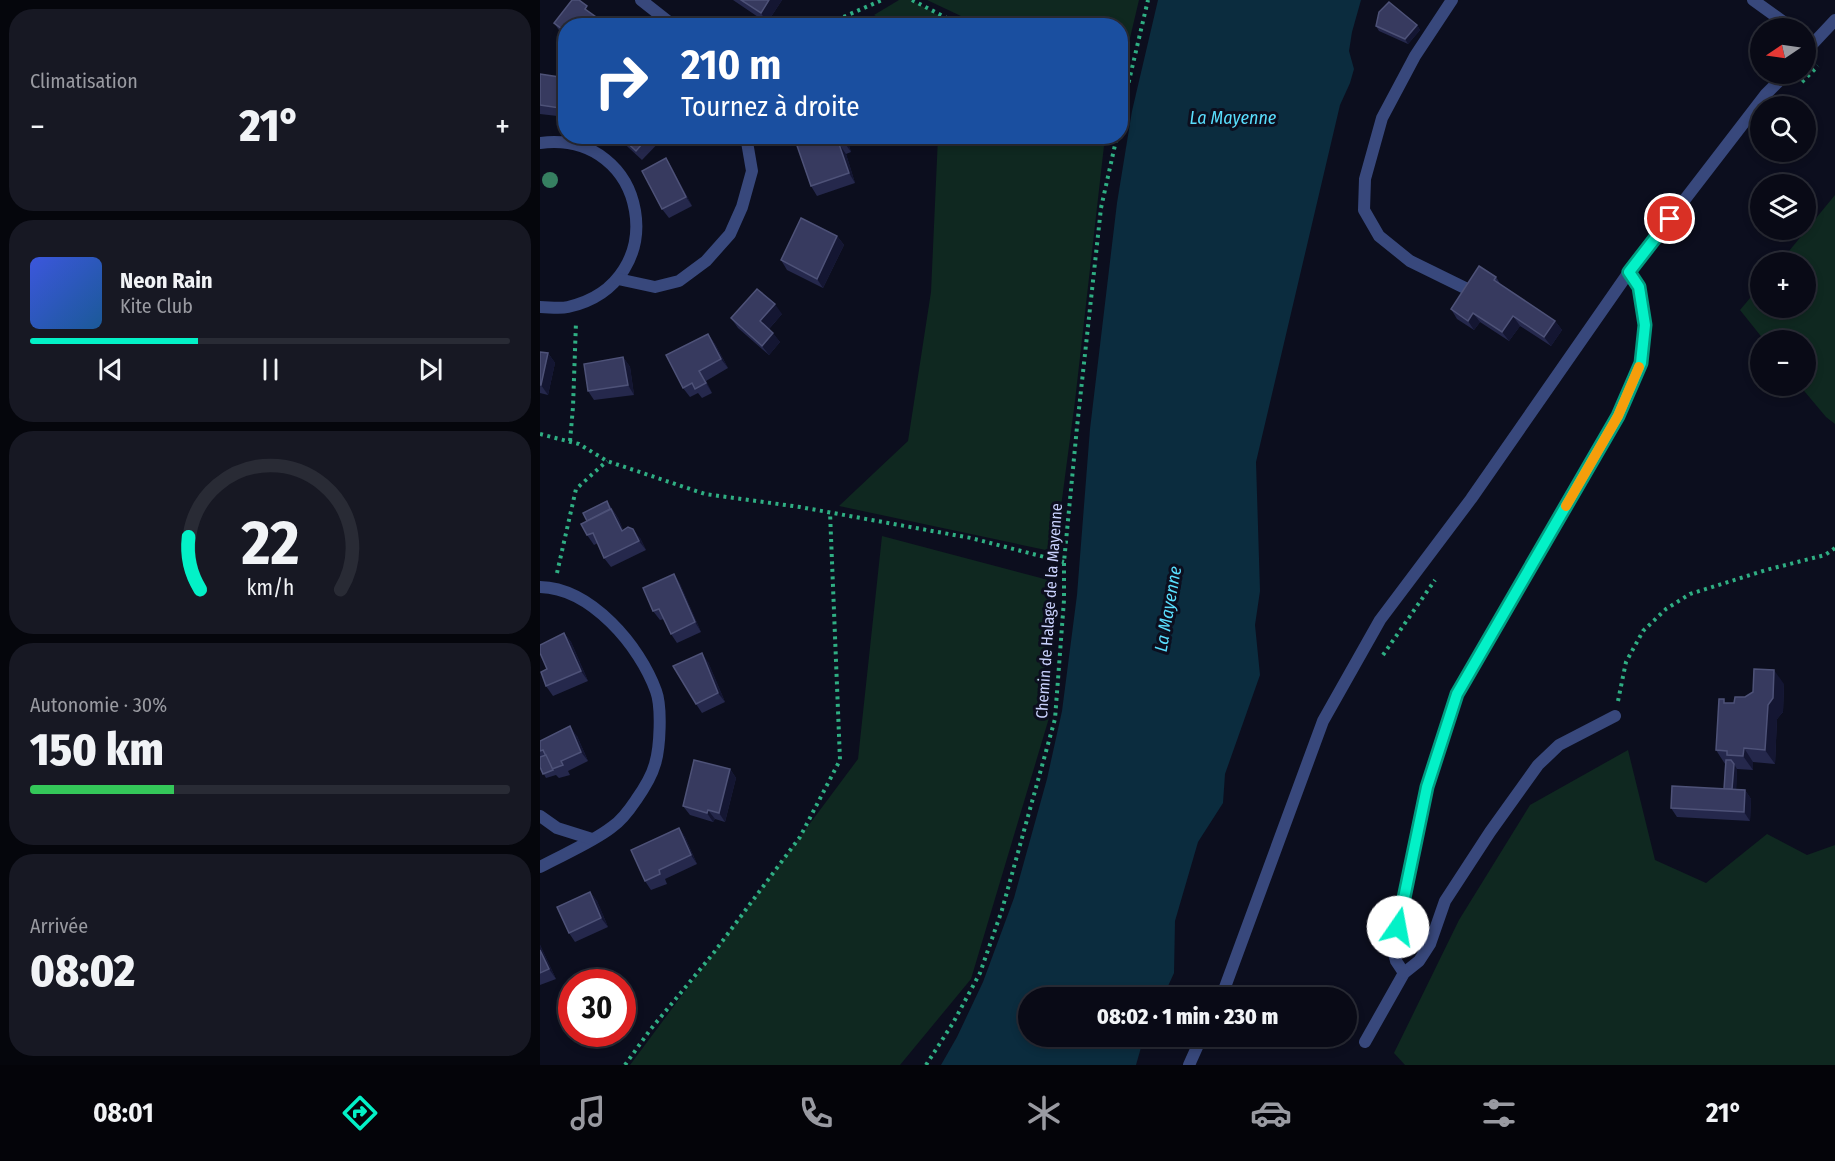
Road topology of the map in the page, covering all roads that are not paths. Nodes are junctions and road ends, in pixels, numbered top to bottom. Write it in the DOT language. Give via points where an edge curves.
graph roads {
  1 [pos="641,0"];
  2 [pos="1452,0"];
  3 [pos="1753,0"];
  4 [pos="664,18"];
  5 [pos="1778,18"];
  6 [pos="1835,20"];
  7 [pos="1816,37"];
  8 [pos="1776,84"];
  9 [pos="558,141"];
  10 [pos="540,143"];
  11 [pos="571,144"];
  12 [pos="747,144"];
  13 [pos="1629,272"];
  14 [pos="618,279"];
  15 [pos="1465,288"];
  16 [pos="540,307"];
  17 [pos="540,587"];
  18 [pos="1615,716"];
  19 [pos="540,816"];
  20 [pos="591,839"];
  21 [pos="540,867"];
  22 [pos="1404,973"];
  23 [pos="1225,987"];
  24 [pos="1365,1042"];
  25 [pos="1197,1047"];
  26 [pos="1189,1065"];
  1 -- 4 [label="street"];
  2 -- 15 [label="street" via="1415,56 1382,118 1365,179 1364,210 1379,236 1410,261"];
  3 -- 5 [label="street"];
  6 -- 7 [label="street"];
  8 -- 13 [label="street"];
  9 -- 10 [label="street"];
  11 -- 14 [label="street" via="588,148 613,165 631,191 638,221 633,252"];
  12 -- 14 [label="street" via="752,171 742,207 730,234 706,261 679,281 655,287"];
  13 -- 22 [label="street" via="1639,287 1645,325 1641,363 1618,416 1457,694 1427,787 1393,950"];
  13 -- 23 [label="street" via="1471,499 1380,620 1323,721"];
  14 -- 16 [label="street" via="595,298 576,305"];
  17 -- 20 [label="street" via="554,587 586,602 614,625 638,653 657,693 656,763 638,798 613,827"];
  18 -- 22 [label="street" via="1559,745 1538,765 1445,901 1425,952"];
  19 -- 20 [label="street" via="557,828"];
  20 -- 21 [label="street"];
  22 -- 24 [label="street"];
  25 -- 26 [label="street"];
}
